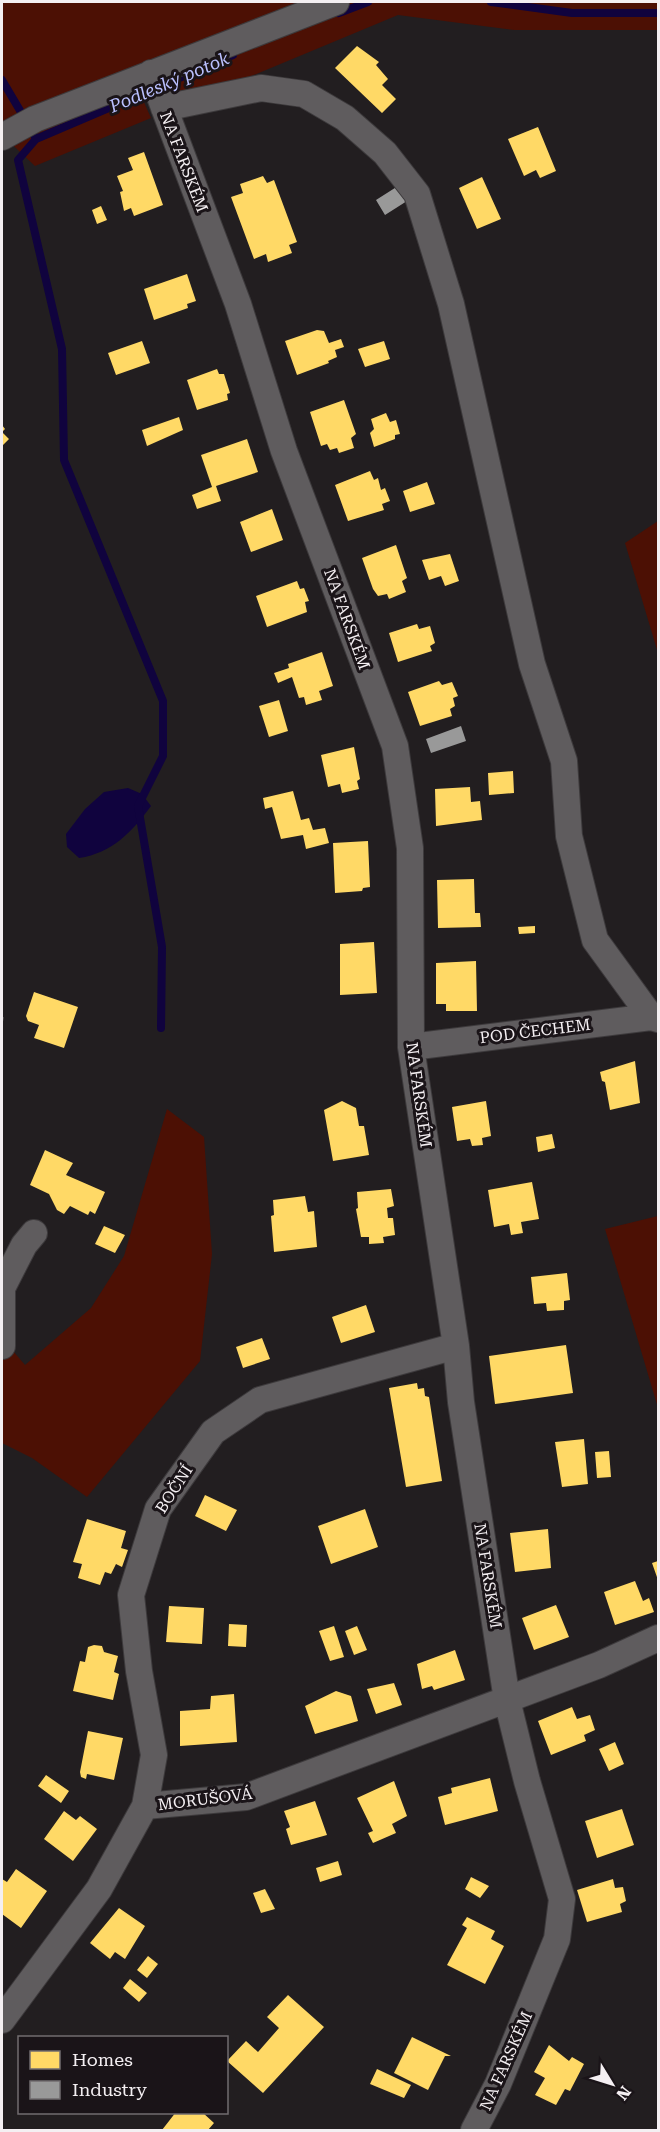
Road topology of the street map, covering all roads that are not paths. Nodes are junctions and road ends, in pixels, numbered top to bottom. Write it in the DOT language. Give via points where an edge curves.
graph roads {
  1 [pos="336,2"];
  2 [pos="157,90"];
  3 [pos="19,127"];
  4 [pos="655,1018"];
  5 [pos="411,1047"];
  6 [pos="34,1233"];
  7 [pos="2,1346"];
  8 [pos="456,1346"];
  9 [pos="658,1638"];
  10 [pos="507,1700"];
  11 [pos="145,1806"];
  12 [pos="2,2020"];
  13 [pos="474,2130"];
  1 -- 2 [label="street"];
  2 -- 3 [label="street"];
  2 -- 4 [label="street" via="261,88 304,94 345,118 385,153 417,194 451,304 532,664 564,761 569,836 595,940"];
  2 -- 5 [label="street, NA FARSKÉM" via="238,304 284,451 395,746 410,848"];
  4 -- 5 [label="street, POD ČECHEM"];
  5 -- 8 [label="street, NA FARSKÉM"];
  6 -- 7 [label="street" via="2,1288"];
  8 -- 10 [label="street, NA FARSKÉM" via="461,1402"];
  8 -- 11 [label="street, BOČNÍ" via="261,1400 213,1432 158,1509 131,1595 154,1755"];
  9 -- 10 [label="street, MORUŠOVÁ"];
  10 -- 11 [label="street, MORUŠOVÁ" via="246,1797"];
  10 -- 13 [label="street, NA FARSKÉM" via="562,1899 557,1939 498,2084"];
  11 -- 12 [label="street, MORUŠOVÁ" via="99,1889"];
}
